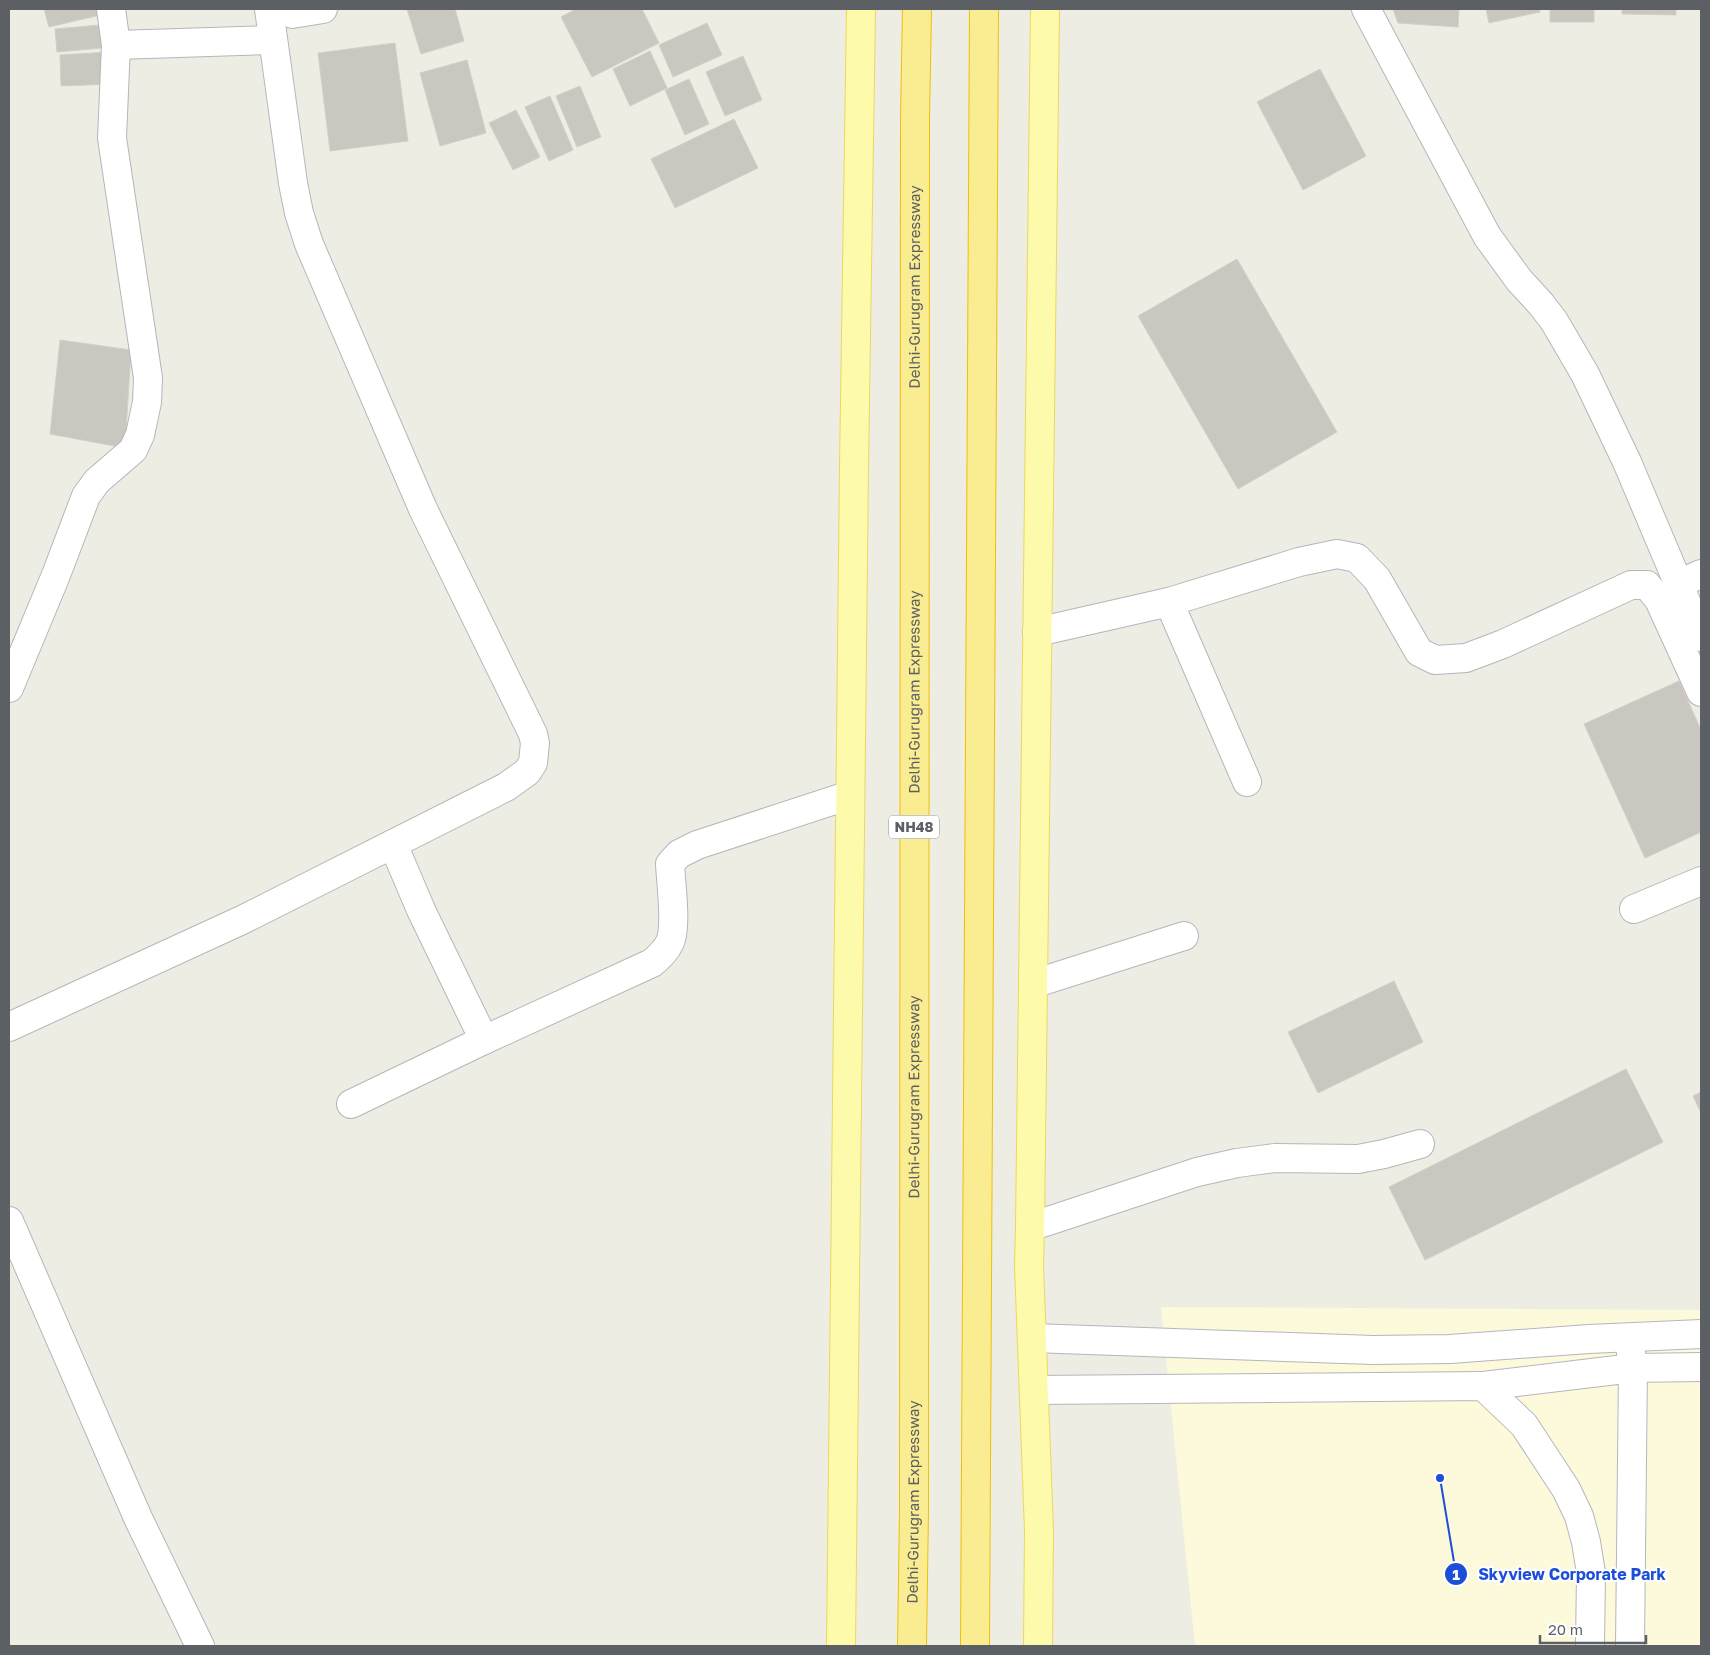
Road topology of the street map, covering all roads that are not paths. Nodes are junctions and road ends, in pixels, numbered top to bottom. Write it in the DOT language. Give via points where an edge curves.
graph roads {
  1 [pos="111,9"];
  2 [pos="323,9"];
  3 [pos="861,9"];
  4 [pos="917,9"];
  5 [pos="984,9"];
  6 [pos="1045,9"];
  7 [pos="1366,9"];
  8 [pos="280,12"];
  9 [pos="272,40"];
  10 [pos="116,45"];
  11 [pos="1690,579"];
  12 [pos="1170,602"];
  13 [pos="1037,632"];
  14 [pos="1701,637"];
  15 [pos="9,688"];
  16 [pos="1701,692"];
  17 [pos="1247,782"];
  18 [pos="850,795"];
  19 [pos="393,844"];
  20 [pos="1701,881"];
  21 [pos="1634,909"];
  22 [pos="1184,936"];
  23 [pos="1033,984"];
  24 [pos="9,1027"];
  25 [pos="484,1040"];
  26 [pos="351,1104"];
  27 [pos="1420,1144"];
  28 [pos="9,1222"];
  29 [pos="1030,1227"];
  30 [pos="1701,1334"];
  31 [pos="1032,1338"];
  32 [pos="1629,1338"];
  33 [pos="1701,1367"];
  34 [pos="1632,1368"];
  35 [pos="1484,1386"];
  36 [pos="1034,1390"];
  37 [pos="200,1646"];
  38 [pos="841,1646"];
  39 [pos="912,1646"];
  40 [pos="975,1646"];
  41 [pos="1038,1646"];
  42 [pos="1590,1646"];
  43 [pos="1630,1646"];
  1 -- 10 [label="street"];
  2 -- 8 [label="street"];
  3 -- 18 [label="main road"];
  4 -- 39 [label="highway, Delhi-Gurugram Expressway / NH48"];
  5 -- 40 [label="highway"];
  6 -- 13 [label="main road"];
  7 -- 11 [label="street" via="1487,236 1554,321 1582,367 1627,462"];
  8 -- 9 [label="street"];
  9 -- 10 [label="street"];
  9 -- 19 [label="street" via="293,183 309,244 423,509 535,743 534,763 512,782"];
  10 -- 15 [label="street" via="112,138 148,378 145,419 133,450 97,481 86,496"];
  11 -- 14 [label="street"];
  12 -- 13 [label="street"];
  12 -- 16 [label="street" via="1299,562 1337,554 1357,558 1377,579 1419,652 1436,660 1466,658 1631,585 1647,585 1659,600"];
  12 -- 17 [label="street"];
  13 -- 23 [label="main road"];
  18 -- 25 [label="street" via="678,854 670,864 673,930 665,951 652,963"];
  18 -- 38 [label="main road"];
  19 -- 24 [label="street" via="242,920"];
  19 -- 25 [label="street"];
  20 -- 21 [label="street"];
  22 -- 23 [label="street"];
  23 -- 29 [label="main road"];
  25 -- 26 [label="street"];
  27 -- 29 [label="street" via="1358,1158 1275,1158 1237,1163 1197,1172"];
  28 -- 37 [label="street" via="138,1518"];
  29 -- 31 [label="main road"];
  30 -- 32 [label="street"];
  31 -- 32 [label="street" via="1372,1350"];
  31 -- 36 [label="main road"];
  32 -- 34 [label="street"];
  33 -- 34 [label="street"];
  34 -- 35 [label="street"];
  34 -- 43 [label="street"];
  35 -- 36 [label="street"];
  35 -- 42 [label="street" via="1524,1425 1566,1489 1579,1516 1591,1573"];
  36 -- 41 [label="main road" via="1039,1531"];
}
